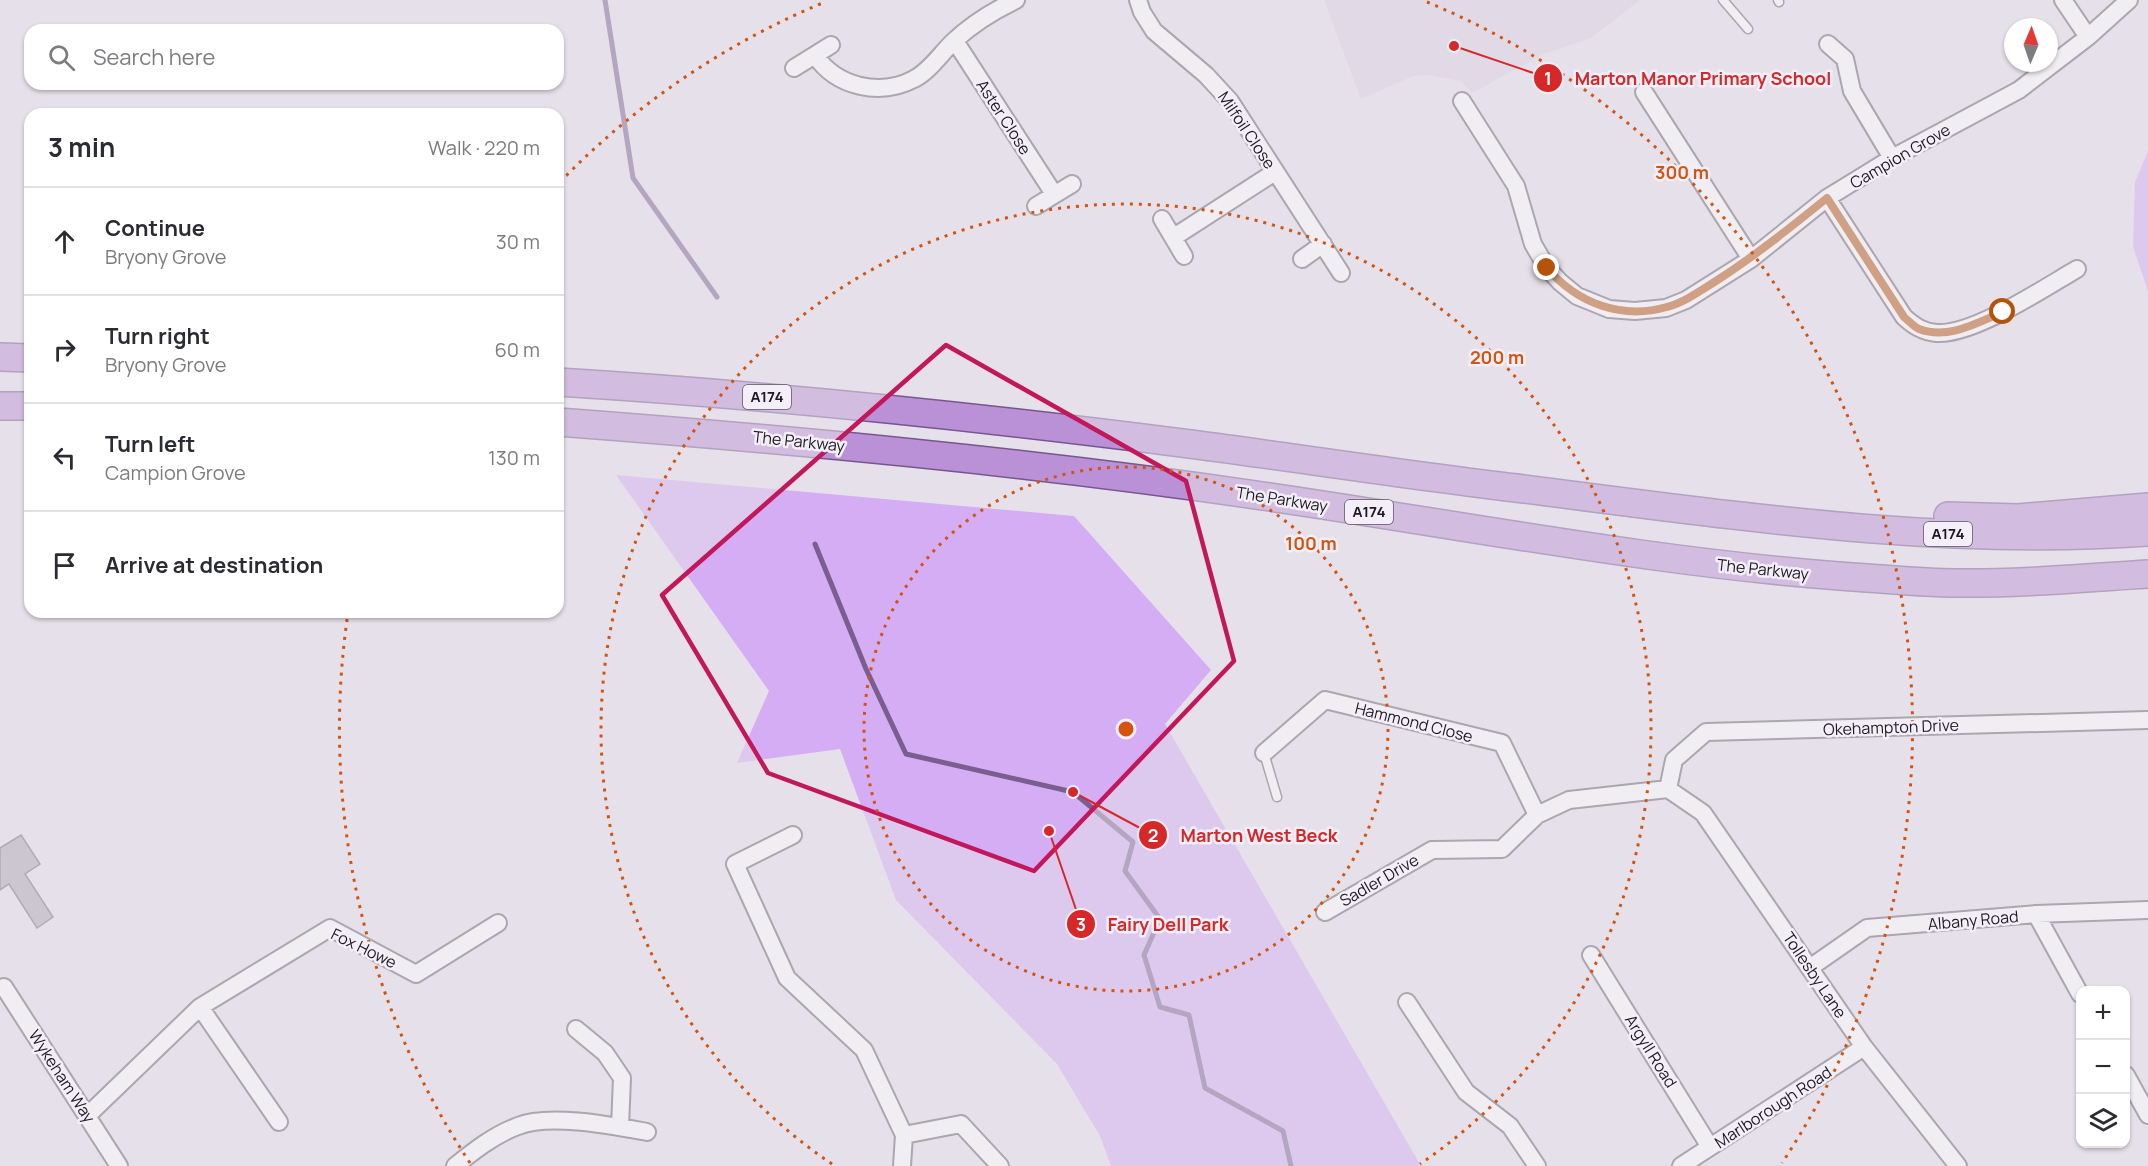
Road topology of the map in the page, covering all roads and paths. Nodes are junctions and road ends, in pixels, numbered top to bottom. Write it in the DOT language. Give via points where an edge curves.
graph roads {
  1 [pos="1016,0"];
  2 [pos="1138,0"];
  3 [pos="1723,0"];
  4 [pos="2063,0"];
  5 [pos="2129,0"];
  6 [pos="1748,29"];
  7 [pos="2088,37"];
  8 [pos="954,41"];
  9 [pos="1828,44"];
  10 [pos="831,45"];
  11 [pos="815,55"];
  12 [pos="794,68"];
  13 [pos="1644,92"];
  14 [pos="1462,101"];
  15 [pos="1892,158"];
  16 [pos="1275,172"];
  17 [pos="1072,184"];
  18 [pos="1054,194"];
  19 [pos="1827,198"];
  20 [pos="1036,206"];
  21 [pos="1162,219"];
  22 [pos="1174,237"];
  23 [pos="1323,244"];
  24 [pos="1184,256"];
  25 [pos="1302,259"];
  26 [pos="1752,259"];
  27 [pos="2077,269"];
  28 [pos="1341,273"];
  29 [pos="0,357"];
  30 [pos="24,358"];
  31 [pos="564,382"];
  32 [pos="0,406"];
  33 [pos="24,406"];
  34 [pos="564,422"];
  35 [pos="2148,507"];
  36 [pos="1748,517"];
  37 [pos="2148,532"];
  38 [pos="2148,574"];
  39 [pos="1991,583"];
  40 [pos="2148,590"];
  41 [pos="2148,720"];
  42 [pos="1264,753"];
  43 [pos="1668,789"];
  44 [pos="1277,797"];
  45 [pos="1538,815"];
  46 [pos="793,835"];
  47 [pos="2148,909"];
  48 [pos="1325,912"];
  49 [pos="2037,914"];
  50 [pos="498,923"];
  51 [pos="1591,956"];
  52 [pos="1811,967"];
  53 [pos="4,987"];
  54 [pos="2076,987"];
  55 [pos="1407,1002"];
  56 [pos="200,1007"];
  57 [pos="576,1029"];
  58 [pos="1864,1047"];
  59 [pos="2130,1082"];
  60 [pos="88,1115"];
  61 [pos="2148,1115"];
  62 [pos="279,1122"];
  63 [pos="620,1127"];
  64 [pos="647,1132"];
  65 [pos="904,1135"];
  66 [pos="1710,1147"];
  67 [pos="119,1166"];
  68 [pos="456,1166"];
  69 [pos="902,1166"];
  70 [pos="1000,1166"];
  71 [pos="1537,1166"];
  72 [pos="1681,1166"];
  73 [pos="1958,1166"];
  1 -- 8 [label="street" via="987,15"];
  2 -- 16 [label="street, Milfoil Close" via="1154,31 1230,101"];
  3 -- 6 [label="lane"];
  4 -- 7 [label="street"];
  5 -- 7 [label="street, Campion Grove"];
  7 -- 15 [label="street, Campion Grove" via="2019,90"];
  8 -- 11 [label="street" via="914,79 880,88 848,84 823,67"];
  8 -- 18 [label="street, Aster Close"];
  9 -- 15 [label="street" via="1845,59 1852,91"];
  10 -- 11 [label="street"];
  11 -- 12 [label="street"];
  13 -- 26 [label="street"];
  14 -- 26 [label="street, Campion Grove" via="1516,186 1533,244 1547,268 1577,296 1609,309 1666,308"];
  15 -- 19 [label="street, Campion Grove"];
  16 -- 22 [label="street"];
  16 -- 23 [label="street, Milfoil Close"];
  17 -- 18 [label="street"];
  18 -- 20 [label="street"];
  19 -- 26 [label="street, Campion Grove"];
  19 -- 27 [label="street" via="1904,317 1918,328 1938,333 1969,326 2003,312"];
  21 -- 22 [label="street"];
  22 -- 24 [label="street"];
  23 -- 25 [label="street"];
  23 -- 28 [label="street, Milfoil Close"];
  29 -- 30 [label="highway"];
  31 -- 36 [label="highway, A174" via="975,418"];
  32 -- 33 [label="highway"];
  34 -- 39 [label="highway, The Parkway / A174" via="770,438 1182,484 1723,565 1821,575"];
  35 -- 36 [label="highway" via="2018,518"];
  36 -- 37 [label="highway, A174" via="1912,533 1990,536"];
  38 -- 39 [label="highway, The Parkway / A174"];
  39 -- 40 [label="highway, A174" via="2110,592"];
  41 -- 43 [label="street, Okehampton Drive" via="1706,732 1674,760"];
  42 -- 44 [label="lane"];
  42 -- 45 [label="street, Hammond Close" via="1325,700 1502,743"];
  43 -- 45 [label="street, Sadler Drive" via="1569,800"];
  43 -- 52 [label="street, Tollesby Lane" via="1703,813"];
  45 -- 48 [label="street, Sadler Drive" via="1502,849 1432,850"];
  46 -- 65 [label="street" via="735,864 787,978 864,1050"];
  47 -- 49 [label="street, Albany Road"];
  49 -- 52 [label="street, Albany Road" via="1868,928"];
  49 -- 54 [label="street"];
  50 -- 56 [label="street, Fox Howe" via="416,974 330,928"];
  51 -- 66 [label="street, Argyll Road"];
  52 -- 58 [label="street, Tollesby Lane"];
  53 -- 60 [label="street, Wykeham Way"];
  55 -- 71 [label="street" via="1467,1092 1510,1126"];
  56 -- 60 [label="street, Fox Howe"];
  56 -- 62 [label="street"];
  57 -- 63 [label="street" via="605,1053 622,1078"];
  58 -- 66 [label="street, Marlborough Road"];
  58 -- 73 [label="street, Tollesby Lane"];
  59 -- 61 [label="street"];
  60 -- 67 [label="street, Wykeham Way"];
  63 -- 64 [label="street"];
  63 -- 68 [label="street" via="538,1121 519,1125 482,1143"];
  65 -- 69 [label="street"];
  65 -- 70 [label="street" via="961,1124"];
  66 -- 72 [label="street, Marlborough Road"];
}
